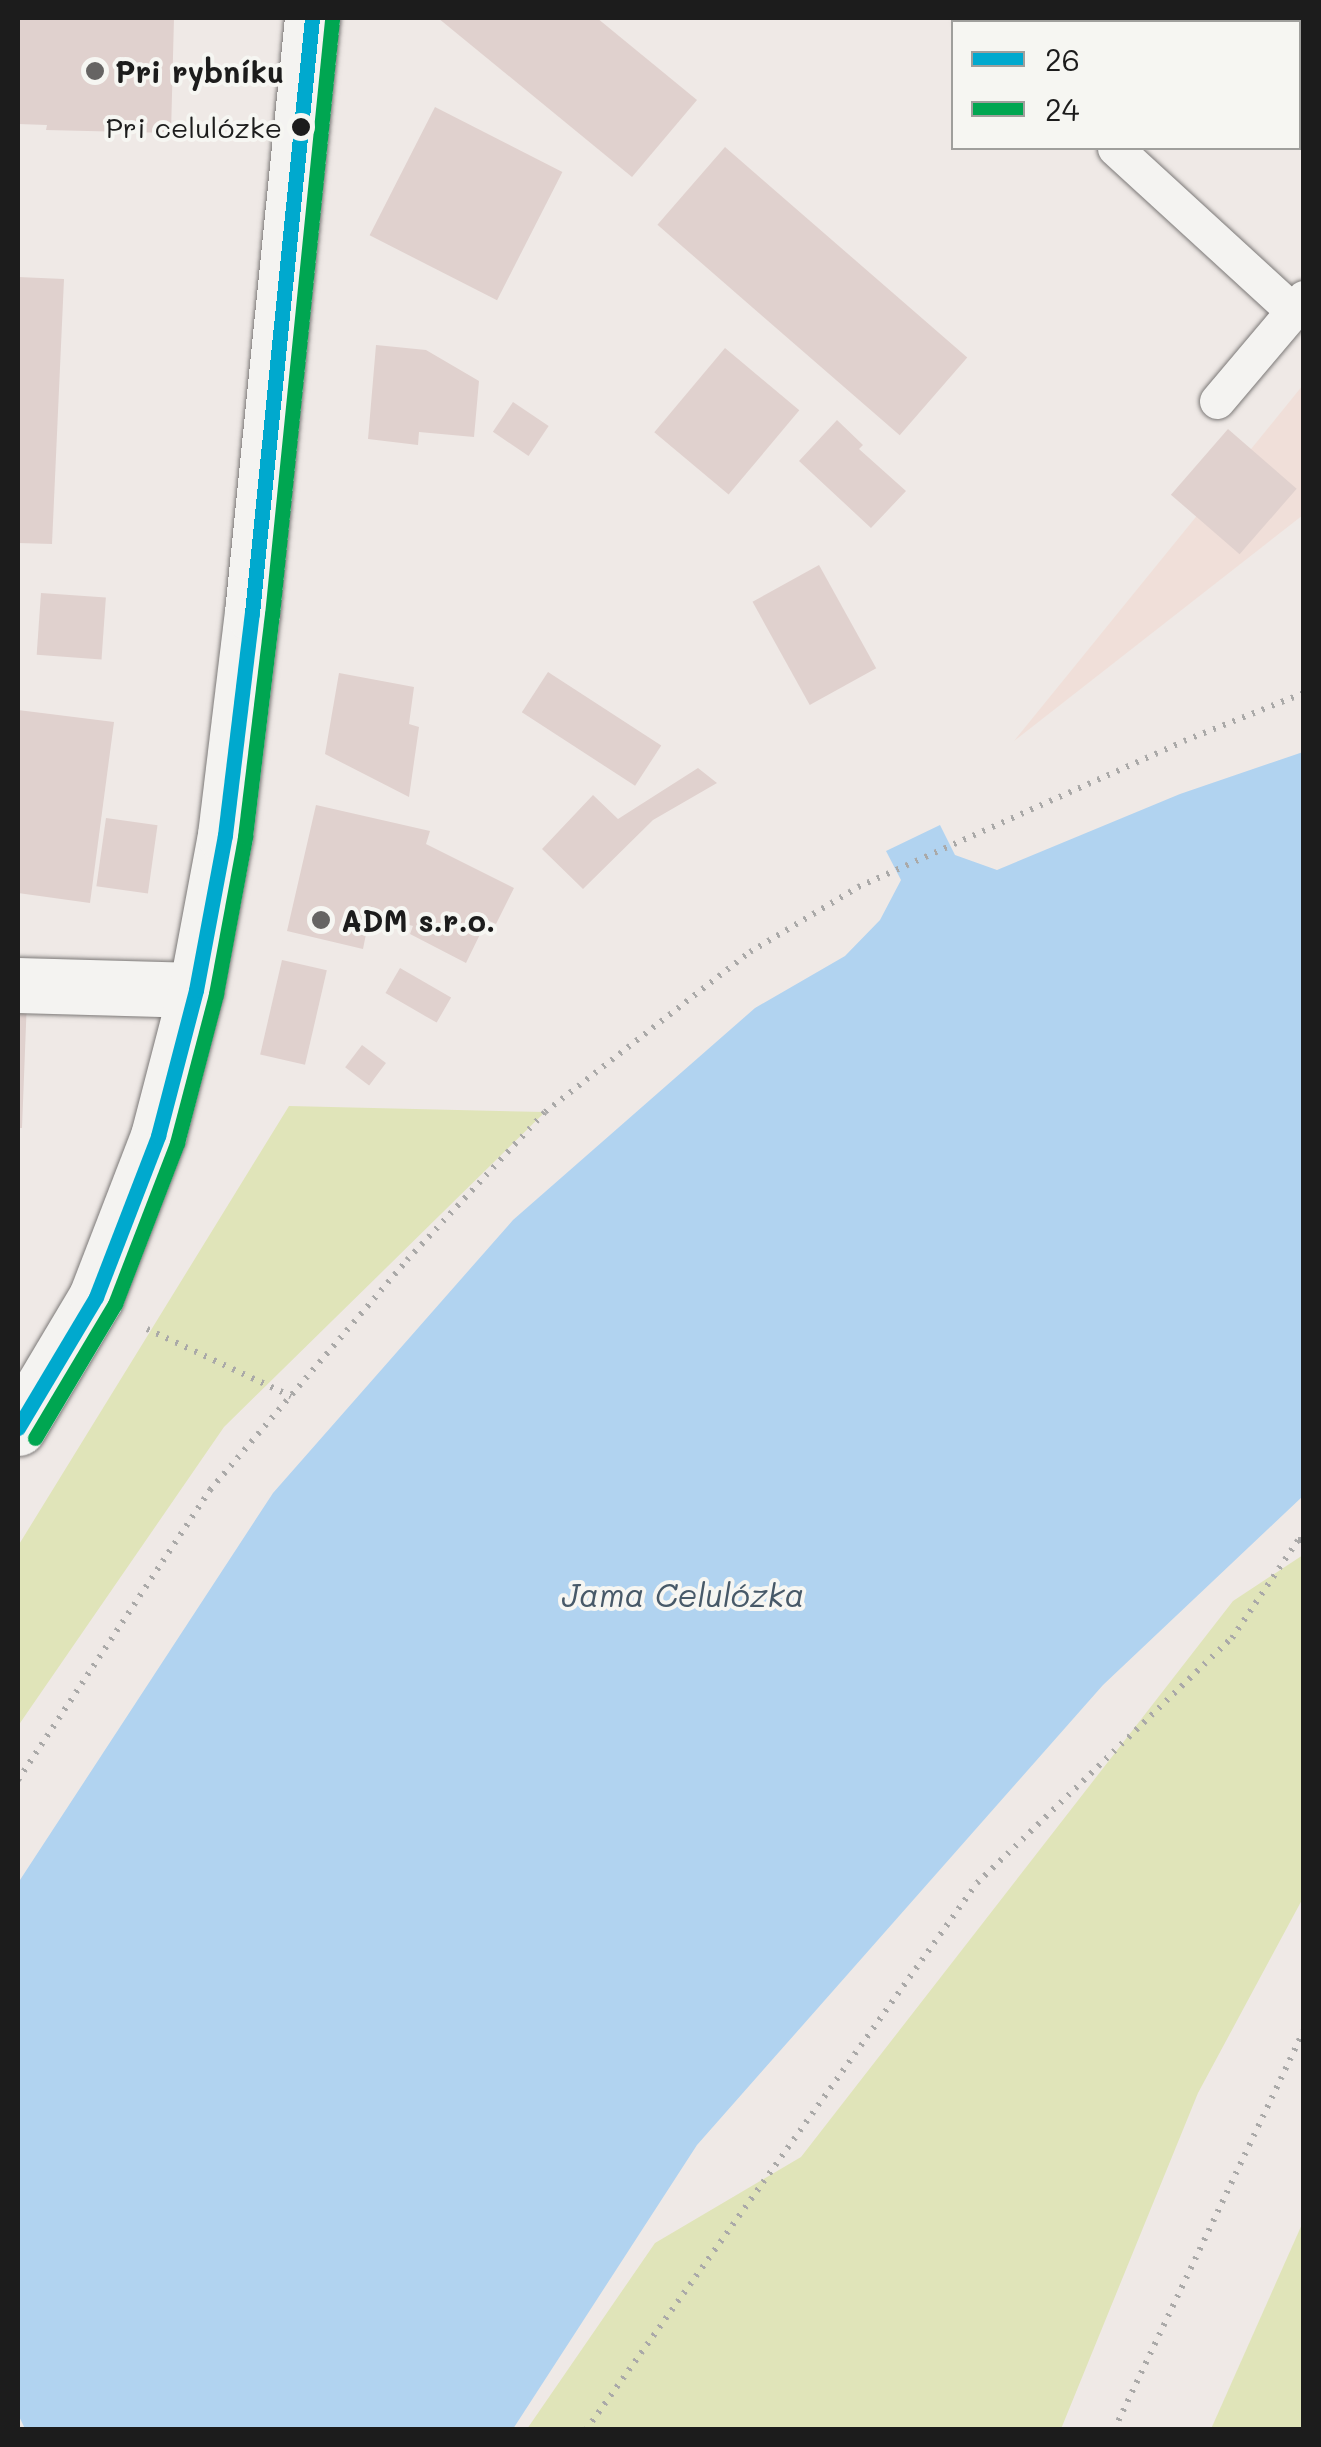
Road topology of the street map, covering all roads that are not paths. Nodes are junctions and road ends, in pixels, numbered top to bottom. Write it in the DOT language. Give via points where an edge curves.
graph roads {
  1 [pos="312,18"];
  2 [pos="1118,150"];
  3 [pos="1298,304"];
  4 [pos="1217,401"];
  5 [pos="18,985"];
  6 [pos="196,990"];
  7 [pos="18,1428"];
  1 -- 6 [label="street" via="252,614 224,836"];
  2 -- 3 [label="lane"];
  3 -- 4 [label="lane"];
  5 -- 6 [label="street"];
  6 -- 7 [label="street" via="158,1136 96,1297"];
}
